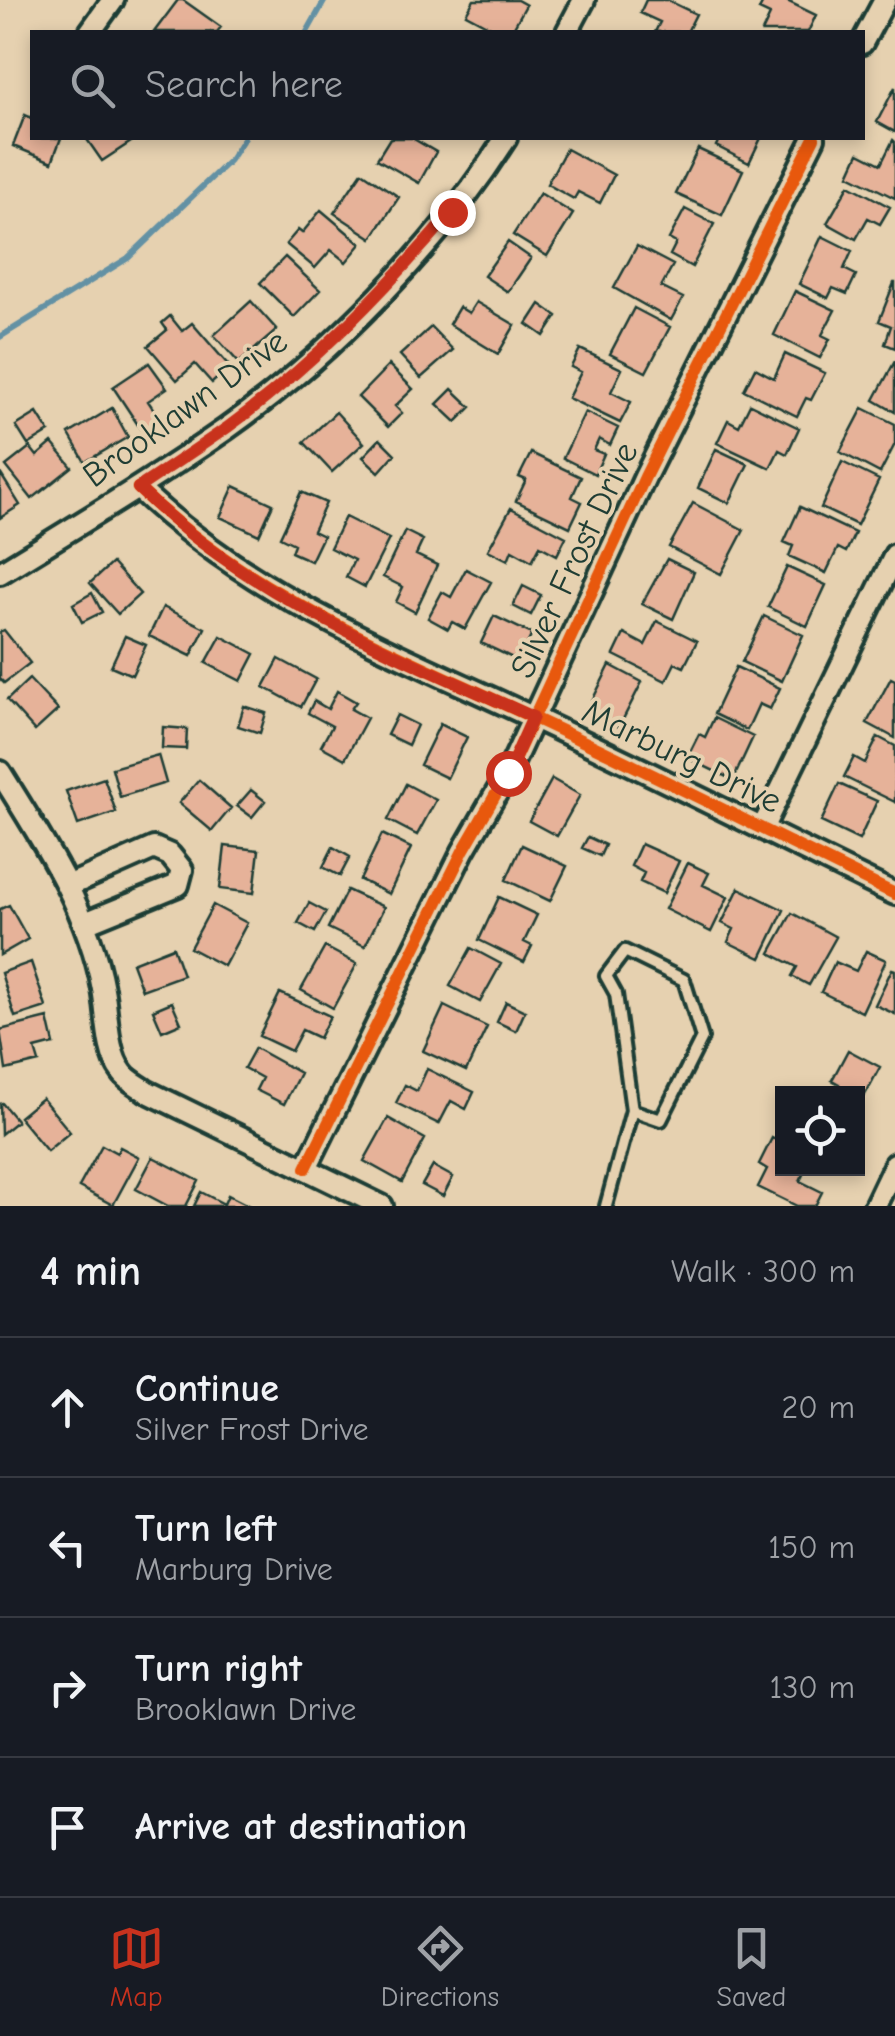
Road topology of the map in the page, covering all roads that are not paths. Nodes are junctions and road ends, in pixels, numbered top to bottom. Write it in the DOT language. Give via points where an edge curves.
graph roads {
  1 [pos="113,0"];
  2 [pos="584,0"];
  3 [pos="885,0"];
  4 [pos="91,30"];
  5 [pos="568,30"];
  6 [pos="865,37"];
  7 [pos="505,140"];
  8 [pos="813,140"];
  9 [pos="138,488"];
  10 [pos="895,555"];
  11 [pos="0,572"];
  12 [pos="533,717"];
  13 [pos="0,772"];
  14 [pos="763,827"];
  15 [pos="68,886"];
  16 [pos="895,894"];
  17 [pos="85,924"];
  18 [pos="632,1110"];
  19 [pos="895,1164"];
  20 [pos="306,1168"];
  21 [pos="382,1206"];
  22 [pos="606,1206"];
  23 [pos="874,1206"];
  1 -- 4 [label="street"];
  2 -- 5 [label="street"];
  3 -- 6 [label="street"];
  7 -- 9 [label="street, Brooklawn Drive" via="441,225 336,337 228,427"];
  8 -- 12 [label="street, Silver Frost Drive"];
  9 -- 11 [label="street, Brooklawn Drive"];
  9 -- 12 [label="street, Marburg Drive" via="195,540 306,611"];
  10 -- 14 [label="street"];
  12 -- 14 [label="street, Marburg Drive"];
  12 -- 20 [label="street, Silver Frost Drive"];
  13 -- 15 [label="street"];
  14 -- 16 [label="street, Marburg Drive"];
  15 -- 17 [label="street"];
  15 -- 17 [label="street" via="154,848 170,854 182,870 178,886"];
  17 -- 20 [label="street" via="123,1075"];
  18 -- 18 [label="lane" via="616,994 606,976 624,951 684,980 702,1038 661,1120"];
  18 -- 22 [label="lane"];
  19 -- 23 [label="street"];
  20 -- 21 [label="street"];
}
